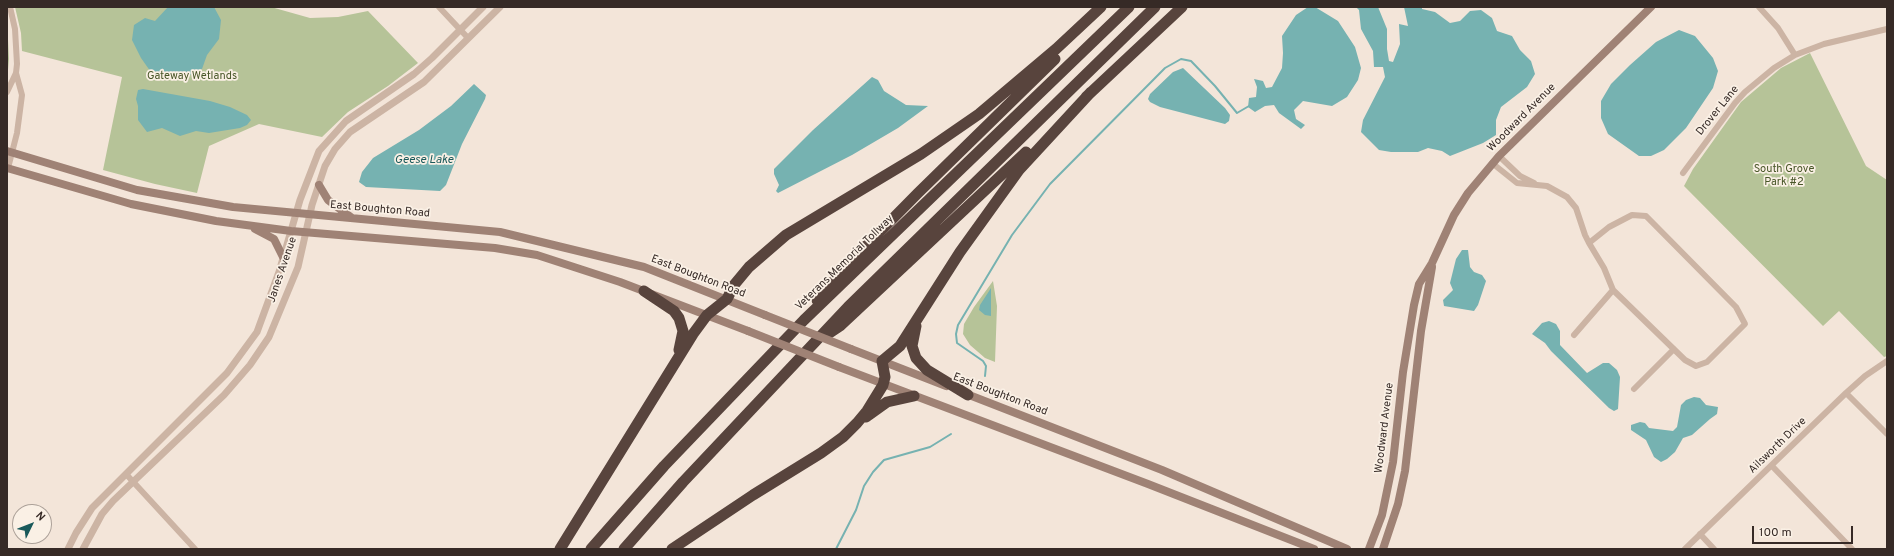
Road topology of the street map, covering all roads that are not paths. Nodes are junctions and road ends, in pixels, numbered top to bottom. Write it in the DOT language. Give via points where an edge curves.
graph roads {
  1 [pos="10,7"];
  2 [pos="439,7"];
  3 [pos="483,7"];
  4 [pos="500,7"];
  5 [pos="1102,7"];
  6 [pos="1108,7"];
  7 [pos="1129,7"];
  8 [pos="1156,7"];
  9 [pos="1182,7"];
  10 [pos="1651,7"];
  11 [pos="1759,7"];
  12 [pos="1887,29"];
  13 [pos="460,30"];
  14 [pos="468,38"];
  15 [pos="1795,55"];
  16 [pos="16,73"];
  17 [pos="7,92"];
  18 [pos="1091,92"];
  19 [pos="10,152"];
  20 [pos="1499,156"];
  21 [pos="1492,163"];
  22 [pos="8,168"];
  23 [pos="1683,173"];
  24 [pos="319,185"];
  25 [pos="1538,185"];
  26 [pos="296,213"];
  27 [pos="311,214"];
  28 [pos="353,219"];
  29 [pos="247,225"];
  30 [pos="291,231"];
  31 [pos="307,232"];
  32 [pos="1589,243"];
  33 [pos="283,257"];
  34 [pos="1432,263"];
  35 [pos="1613,290"];
  36 [pos="644,291"];
  37 [pos="727,299"];
  38 [pos="707,315"];
  39 [pos="918,318"];
  40 [pos="804,320"];
  41 [pos="1574,335"];
  42 [pos="811,345"];
  43 [pos="1674,349"];
  44 [pos="882,361"];
  45 [pos="1887,362"];
  46 [pos="675,364"];
  47 [pos="883,385"];
  48 [pos="1634,389"];
  49 [pos="1846,393"];
  50 [pos="968,395"];
  51 [pos="914,396"];
  52 [pos="857,423"];
  53 [pos="1887,434"];
  54 [pos="1772,466"];
  55 [pos="126,474"];
  56 [pos="134,482"];
  57 [pos="1700,534"];
  58 [pos="68,549"];
  59 [pos="83,549"];
  60 [pos="195,549"];
  61 [pos="560,549"];
  62 [pos="591,549"];
  63 [pos="624,549"];
  64 [pos="672,549"];
  65 [pos="1314,549"];
  66 [pos="1347,549"];
  67 [pos="1369,549"];
  68 [pos="1383,549"];
  69 [pos="1685,549"];
  70 [pos="1714,549"];
  71 [pos="1852,549"];
  1 -- 16 [label="street" via="15,29"];
  2 -- 13 [label="street"];
  3 -- 13 [label="street, Janes Avenue"];
  4 -- 14 [label="street, Janes Avenue"];
  5 -- 37 [label="highway" via="979,114 921,154 786,235 739,278"];
  6 -- 40 [label="highway" via="850,262 820,295"];
  7 -- 40 [label="highway, Veterans Memorial Tollway"];
  8 -- 42 [label="highway"];
  9 -- 18 [label="highway"];
  10 -- 20 [label="main road, Woodward Avenue"];
  11 -- 15 [label="street" via="1778,28"];
  12 -- 15 [label="street, Drover Lane" via="1830,42"];
  13 -- 14 [label="street"];
  13 -- 26 [label="street, Janes Avenue" via="414,74 360,111 331,136 319,151"];
  14 -- 24 [label="street, Janes Avenue" via="424,82 350,132 334,149"];
  15 -- 23 [label="street, Drover Lane" via="1774,68 1745,92"];
  16 -- 17 [label="street"];
  16 -- 19 [label="street" via="22,95 18,133"];
  18 -- 39 [label="highway" via="1019,170 960,252"];
  18 -- 42 [label="highway" via="840,326"];
  19 -- 22 [label="street"];
  19 -- 26 [label="main road, East Boughton Road" via="144,191 233,208"];
  20 -- 21 [label="main road, Woodward Avenue"];
  20 -- 25 [label="street" via="1520,176"];
  21 -- 25 [label="street" via="1517,183"];
  21 -- 34 [label="main road, Woodward Avenue" via="1454,215"];
  22 -- 29 [label="main road" via="131,204 183,216"];
  24 -- 27 [label="street, Janes Avenue"];
  24 -- 28 [label="main road" via="328,200"];
  25 -- 32 [label="street" via="1560,192 1572,202"];
  26 -- 27 [label="main road, East Boughton Road"];
  26 -- 30 [label="street, Janes Avenue"];
  27 -- 28 [label="main road, East Boughton Road"];
  27 -- 31 [label="street, Janes Avenue"];
  28 -- 37 [label="main road, East Boughton Road" via="500,232 644,267"];
  29 -- 30 [label="main road"];
  29 -- 33 [label="main road" via="274,239"];
  30 -- 31 [label="main road"];
  30 -- 33 [label="street, Janes Avenue"];
  31 -- 36 [label="main road" via="496,248 537,255"];
  31 -- 56 [label="street, Janes Avenue" via="298,267 280,313 259,353 219,400"];
  32 -- 35 [label="street"];
  32 -- 43 [label="street" via="1609,227 1632,215 1646,216 1736,307 1746,324 1708,362 1696,366"];
  33 -- 55 [label="street, Janes Avenue" via="257,332 228,373"];
  34 -- 67 [label="main road, Woodward Avenue" via="1419,284 1414,305 1403,372 1393,462 1382,514"];
  34 -- 68 [label="main road, Woodward Avenue" via="1405,471 1398,504"];
  35 -- 41 [label="street"];
  35 -- 43 [label="street"];
  36 -- 38 [label="main road"];
  36 -- 46 [label="highway" via="674,311 682,325 683,338"];
  37 -- 38 [label="highway"];
  37 -- 44 [label="main road, East Boughton Road, bridge"];
  38 -- 46 [label="highway"];
  38 -- 47 [label="main road, bridge"];
  39 -- 44 [label="highway" via="896,351"];
  39 -- 50 [label="highway" via="912,346 916,358 927,370"];
  40 -- 62 [label="highway, Veterans Memorial Tollway" via="664,466"];
  42 -- 63 [label="highway"];
  43 -- 48 [label="street"];
  44 -- 47 [label="highway" via="885,376"];
  44 -- 50 [label="main road, East Boughton Road"];
  45 -- 49 [label="street, Ailsworth Drive" via="1865,376"];
  46 -- 61 [label="highway"];
  47 -- 51 [label="main road"];
  47 -- 52 [label="highway"];
  49 -- 53 [label="street"];
  49 -- 54 [label="street, Ailsworth Drive"];
  50 -- 66 [label="main road, East Boughton Road" via="1162,470"];
  51 -- 52 [label="highway" via="887,402"];
  51 -- 65 [label="main road"];
  52 -- 64 [label="highway" via="821,453"];
  54 -- 57 [label="street, Ailsworth Drive"];
  54 -- 71 [label="street"];
  55 -- 56 [label="street"];
  55 -- 58 [label="street, Janes Avenue" via="92,508"];
  56 -- 59 [label="street, Janes Avenue" via="102,514"];
  56 -- 60 [label="street"];
  57 -- 69 [label="street, Ailsworth Drive"];
  57 -- 70 [label="street"];
}
